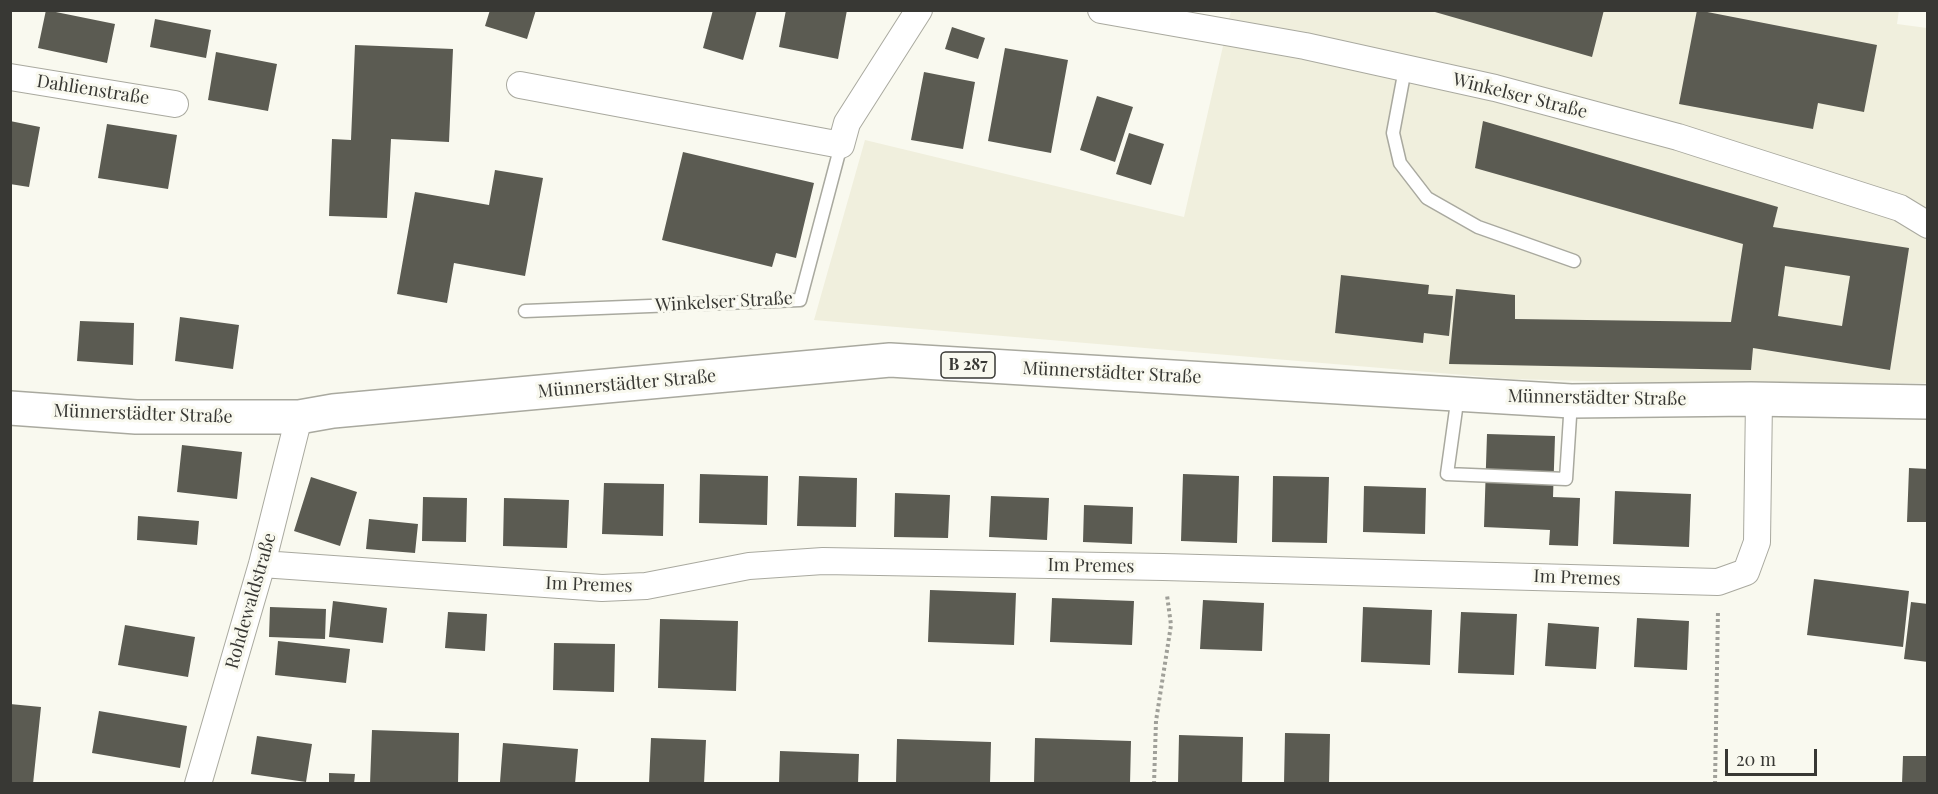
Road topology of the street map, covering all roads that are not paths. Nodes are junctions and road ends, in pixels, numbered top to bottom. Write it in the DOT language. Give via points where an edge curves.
graph roads {
  1 [pos="920,10"];
  2 [pos="1101,10"];
  3 [pos="1405,69"];
  4 [pos="10,77"];
  5 [pos="520,85"];
  6 [pos="175,104"];
  7 [pos="841,145"];
  8 [pos="1928,225"];
  9 [pos="1574,261"];
  10 [pos="525,311"];
  11 [pos="1458,394"];
  12 [pos="1760,400"];
  13 [pos="1571,402"];
  14 [pos="1928,402"];
  15 [pos="10,408"];
  16 [pos="300,417"];
  17 [pos="262,564"];
  18 [pos="198,783"];
  1 -- 7 [label="street, Winkelser Straße" via="847,123"];
  2 -- 3 [label="street, Winkelser Straße" via="1305,46"];
  3 -- 8 [label="street, Winkelser Straße" via="1495,88 1678,137 1900,208"];
  3 -- 9 [label="lane" via="1393,133 1400,163 1427,198 1478,227"];
  4 -- 6 [label="street, Dahlienstraße"];
  5 -- 7 [label="street"];
  7 -- 10 [label="lane, Winkelser Straße" via="800,300"];
  11 -- 13 [label="main road, Münnerstädter Straße / B 287"];
  11 -- 13 [label="lane" via="1448,474 1566,479"];
  11 -- 16 [label="main road, Münnerstädter Straße / B 287" via="890,360"];
  12 -- 13 [label="main road, Münnerstädter Straße / B 287"];
  12 -- 14 [label="main road, Münnerstädter Straße / B 287"];
  12 -- 17 [label="street, Im Premes" via="1756,542 1746,572 1719,582 823,561 749,566 646,586 602,588"];
  15 -- 16 [label="main road, Münnerstädter Straße / B 287" via="136,417"];
  16 -- 17 [label="street, Rohdewaldstraße"];
  17 -- 18 [label="street, Rohdewaldstraße"];
}
